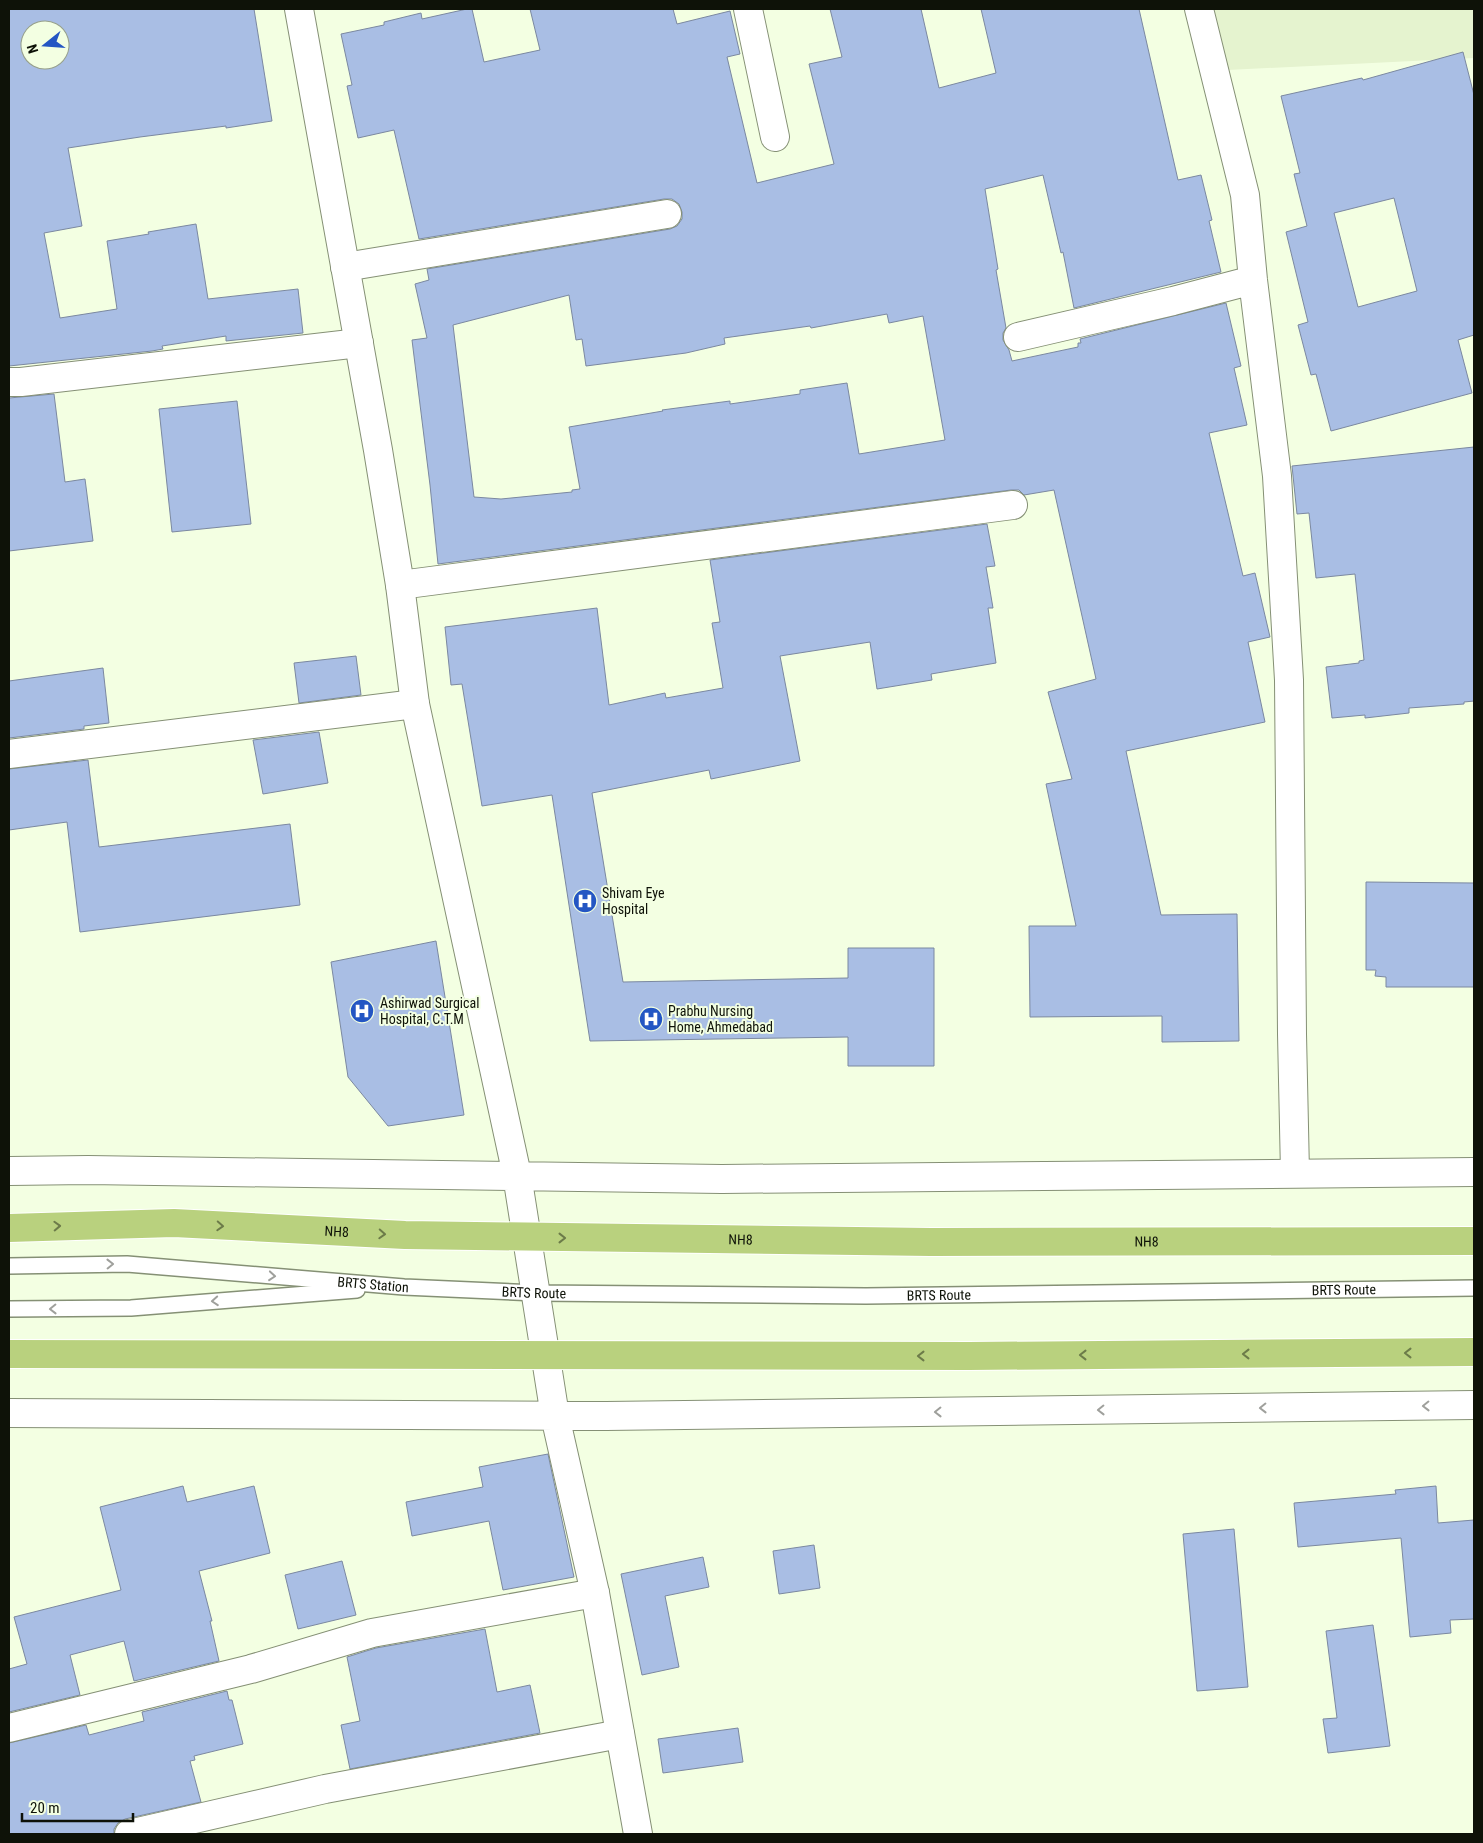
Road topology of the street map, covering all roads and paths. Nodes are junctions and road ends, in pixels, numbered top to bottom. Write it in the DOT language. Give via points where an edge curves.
graph roads {
  1 [pos="299,9"];
  2 [pos="748,9"];
  3 [pos="1199,9"];
  4 [pos="775,137"];
  5 [pos="667,214"];
  6 [pos="345,267"];
  7 [pos="1252,280"];
  8 [pos="1018,337"];
  9 [pos="359,343"];
  10 [pos="9,382"];
  11 [pos="1013,505"];
  12 [pos="400,585"];
  13 [pos="415,704"];
  14 [pos="9,754"];
  15 [pos="9,1171"];
  16 [pos="1474,1172"];
  17 [pos="1295,1173"];
  18 [pos="517,1175"];
  19 [pos="9,1228"];
  20 [pos="527,1238"];
  21 [pos="1474,1241"];
  22 [pos="9,1266"];
  23 [pos="404,1287"];
  24 [pos="1474,1288"];
  25 [pos="536,1293"];
  26 [pos="9,1309"];
  27 [pos="1474,1352"];
  28 [pos="9,1354"];
  29 [pos="546,1356"];
  30 [pos="1474,1406"];
  31 [pos="9,1413"];
  32 [pos="555,1416"];
  33 [pos="595,1593"];
  34 [pos="9,1728"];
  35 [pos="620,1734"];
  36 [pos="129,1834"];
  37 [pos="638,1834"];
  1 -- 6 [label="street"];
  2 -- 4 [label="street"];
  3 -- 7 [label="street" via="1245,195"];
  5 -- 6 [label="street"];
  6 -- 9 [label="street"];
  7 -- 8 [label="street"];
  7 -- 17 [label="street" via="1277,476 1289,680"];
  9 -- 10 [label="street"];
  9 -- 12 [label="street"];
  11 -- 12 [label="street"];
  12 -- 13 [label="street"];
  13 -- 14 [label="street"];
  13 -- 18 [label="street"];
  15 -- 18 [label="street"];
  16 -- 17 [label="street"];
  17 -- 18 [label="street" via="722,1179"];
  18 -- 20 [label="street"];
  19 -- 20 [label="main road, NH8, one-way" via="174,1223"];
  20 -- 21 [label="main road, NH8, one-way" via="931,1242"];
  20 -- 25 [label="street"];
  22 -- 23 [label="lane, BRTS Station, one-way" via="127,1264"];
  23 -- 25 [label="lane, BRTS Route"];
  23 -- 26 [label="lane, BRTS Station, one-way" via="130,1308"];
  24 -- 25 [label="lane, BRTS Route" via="866,1296"];
  25 -- 29 [label="street"];
  27 -- 29 [label="main road, one-way"];
  28 -- 29 [label="main road"];
  29 -- 32 [label="street"];
  30 -- 32 [label="street, one-way"];
  31 -- 32 [label="street"];
  32 -- 33 [label="street"];
  33 -- 34 [label="street" via="372,1633 251,1669"];
  33 -- 35 [label="street"];
  35 -- 36 [label="street" via="325,1789"];
  35 -- 37 [label="street"];
}
